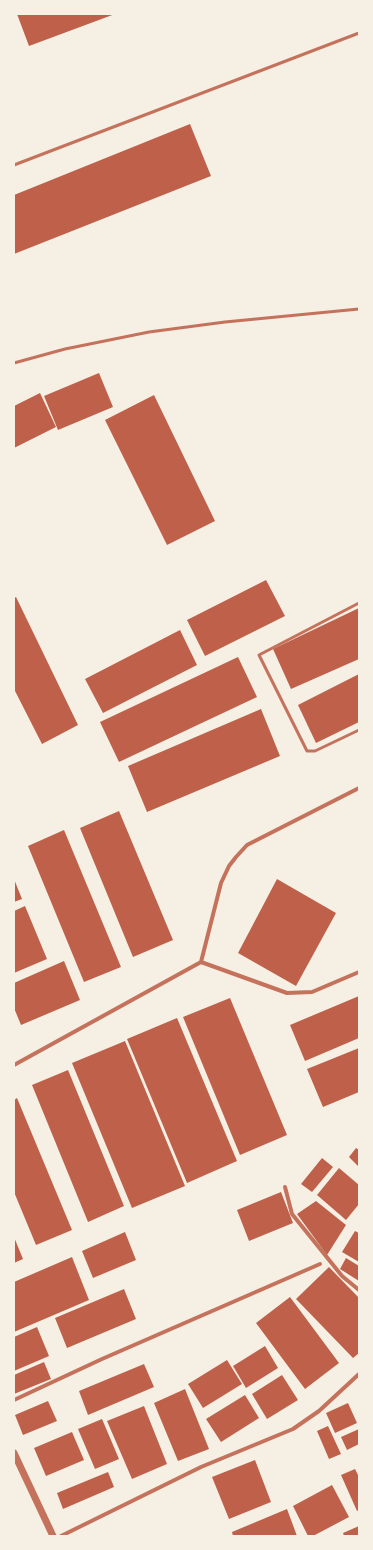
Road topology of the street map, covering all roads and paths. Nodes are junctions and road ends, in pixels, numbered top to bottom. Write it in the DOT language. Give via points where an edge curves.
graph roads {
  1 [pos="359,33"];
  2 [pos="14,165"];
  3 [pos="359,309"];
  4 [pos="14,363"];
  5 [pos="359,603"];
  6 [pos="359,730"];
  7 [pos="359,788"];
  8 [pos="201,962"];
  9 [pos="359,972"];
  10 [pos="14,1066"];
  11 [pos="285,1187"];
  12 [pos="320,1264"];
  13 [pos="359,1290"];
  14 [pos="358,1377"];
  15 [pos="14,1400"];
  16 [pos="14,1453"];
  17 [pos="16,1461"];
  18 [pos="53,1536"];
  19 [pos="61,1536"];
  1 -- 2 [label="lane"];
  3 -- 4 [label="lane" via="149,332 65,349"];
  5 -- 6 [label="lane" via="259,655 307,752 315,751"];
  7 -- 8 [label="street" via="247,845 236,857 221,883"];
  8 -- 9 [label="street" via="287,993 312,992"];
  8 -- 10 [label="street"];
  11 -- 13 [label="street" via="292,1214 342,1276"];
  12 -- 15 [label="street"];
  14 -- 19 [label="street" via="319,1411 293,1429 201,1467"];
  16 -- 17 [label="street"];
  17 -- 18 [label="street"];
}
